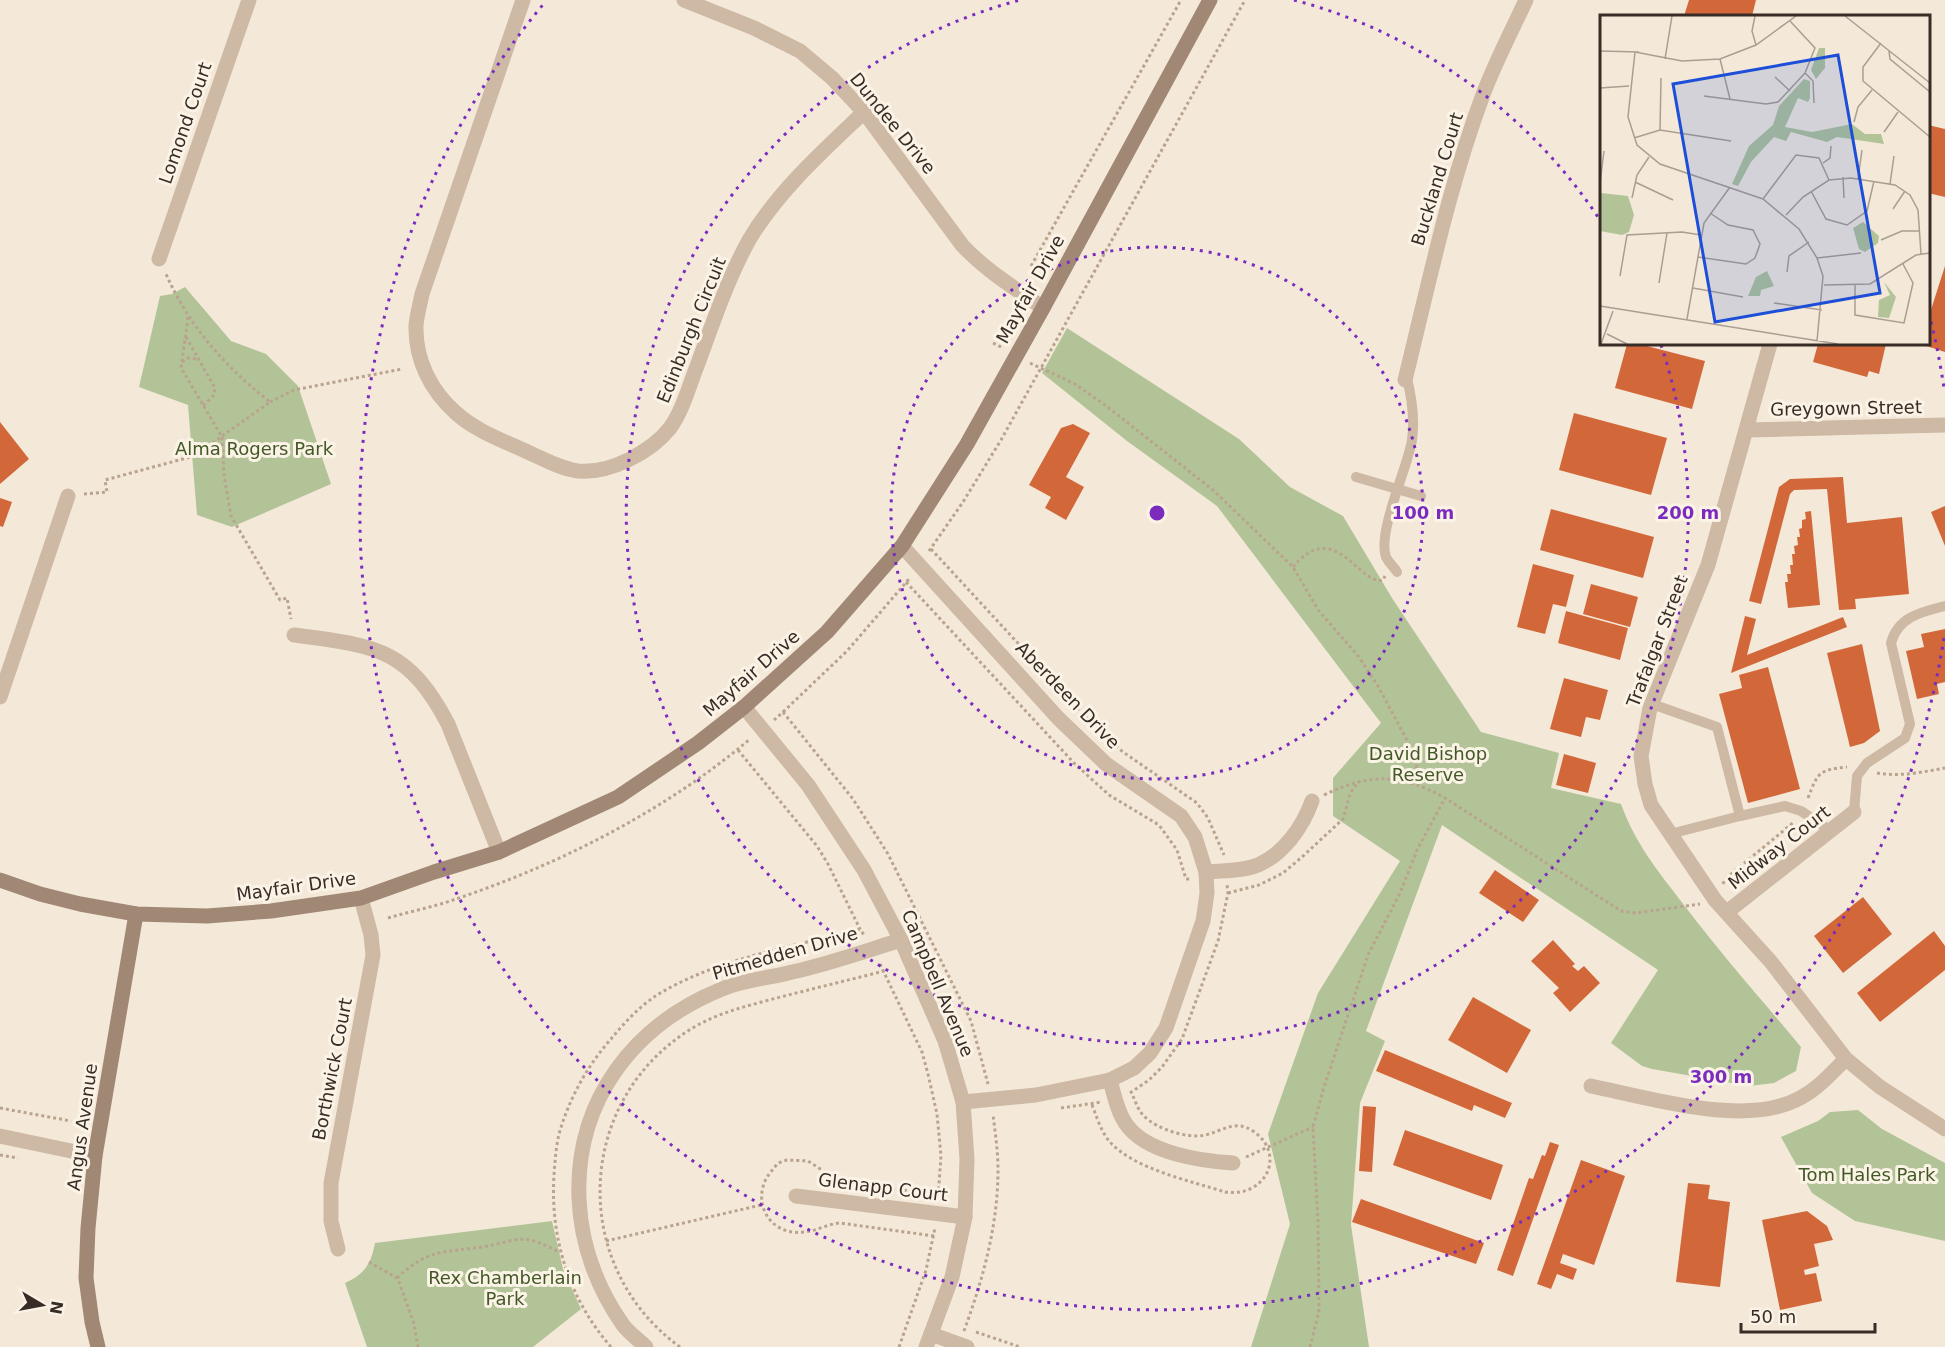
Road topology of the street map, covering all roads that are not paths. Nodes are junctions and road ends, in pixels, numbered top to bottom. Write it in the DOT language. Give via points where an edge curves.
graph roads {
  1 [pos="249,0"];
  2 [pos="523,0"];
  3 [pos="684,0"];
  4 [pos="1210,0"];
  5 [pos="1526,0"];
  6 [pos="708,4"];
  7 [pos="864,112"];
  8 [pos="159,259"];
  9 [pos="1043,308"];
  10 [pos="1770,345"];
  11 [pos="1406,378"];
  12 [pos="1945,425"];
  13 [pos="1747,430"];
  14 [pos="1356,477"];
  15 [pos="1397,490"];
  16 [pos="68,496"];
  17 [pos="1421,496"];
  18 [pos="902,546"];
  19 [pos="1394,568"];
  20 [pos="1945,606"];
  21 [pos="294,635"];
  22 [pos="0,697"];
  23 [pos="1652,704"];
  24 [pos="744,707"];
  25 [pos="1312,801"];
  26 [pos="1854,812"];
  27 [pos="1740,816"];
  28 [pos="1831,831"];
  29 [pos="1671,834"];
  30 [pos="499,852"];
  31 [pos="1206,872"];
  32 [pos="0,880"];
  33 [pos="361,898"];
  34 [pos="1727,912"];
  35 [pos="136,914"];
  36 [pos="901,940"];
  37 [pos="1846,1059"];
  38 [pos="1110,1080"];
  39 [pos="1591,1086"];
  40 [pos="963,1102"];
  41 [pos="1945,1130"];
  42 [pos="0,1136"];
  43 [pos="95,1156"];
  44 [pos="1233,1163"];
  45 [pos="796,1196"];
  46 [pos="965,1218"];
  47 [pos="338,1249"];
  48 [pos="928,1340"];
  49 [pos="963,1346"];
  50 [pos="98,1347"];
  51 [pos="646,1347"];
  1 -- 8 [label="street, Lomond Court"];
  2 -- 7 [label="street, Edinburgh Circuit" via="422,294 416,326 432,388 448,406 465,421 550,463 581,471 617,464 636,457 669,428 681,409 722,298 750,240 777,199"];
  3 -- 6 [label="street, Dundee Drive"];
  4 -- 9 [label="street, Mayfair Drive"];
  5 -- 11 [label="street, Buckland Court" via="1485,90 1465,147 1435,251"];
  6 -- 7 [label="street, Dundee Drive" via="800,51"];
  7 -- 9 [label="street, Dundee Drive" via="962,245 986,268"];
  9 -- 18 [label="street, Mayfair Drive" via="967,444"];
  10 -- 13 [label="street, Trafalgar Street"];
  11 -- 15 [label="lane, Buckland Court" via="1413,428"];
  12 -- 13 [label="street, Greygown Street"];
  13 -- 23 [label="street, Trafalgar Street" via="1708,565"];
  14 -- 15 [label="lane"];
  15 -- 17 [label="lane"];
  15 -- 19 [label="lane, Buckland Court" via="1385,545"];
  16 -- 22 [label="street"];
  18 -- 24 [label="street, Mayfair Drive" via="827,632"];
  18 -- 31 [label="street, Aberdeen Drive" via="1058,718 1106,764 1181,816 1195,837"];
  20 -- 26 [label="lane" via="1926,611 1894,630 1891,643 1910,723 1905,738 1867,763 1857,776"];
  21 -- 30 [label="street" via="371,647 417,677 448,724"];
  23 -- 27 [label="lane" via="1717,727"];
  23 -- 29 [label="street, Trafalgar Street" via="1641,756 1645,784 1651,805"];
  24 -- 30 [label="street, Mayfair Drive" via="618,797"];
  24 -- 36 [label="street, Campbell Avenue" via="808,785 858,861"];
  25 -- 31 [label="street" via="1294,835 1258,865"];
  26 -- 28 [label="street, Midway Court"];
  27 -- 28 [label="lane" via="1785,806 1802,810"];
  27 -- 29 [label="lane"];
  28 -- 34 [label="street, Midway Court"];
  29 -- 34 [label="street, Trafalgar Street"];
  30 -- 33 [label="street, Mayfair Drive"];
  31 -- 38 [label="street, Aberdeen Drive" via="1203,921 1166,1028 1150,1053 1134,1068"];
  32 -- 35 [label="street, Mayfair Drive" via="80,904"];
  33 -- 35 [label="street, Mayfair Drive" via="218,916"];
  33 -- 47 [label="street, Borthwick Court" via="372,935 373,955 331,1183 331,1221"];
  34 -- 37 [label="street, Trafalgar Street"];
  35 -- 43 [label="street, Angus Avenue"];
  36 -- 40 [label="street, Campbell Avenue" via="945,1041"];
  36 -- 51 [label="street, Pitmedden Drive" via="795,972 723,988 658,1025 609,1078 592,1112 582,1146 579,1208 587,1255 604,1293 624,1327"];
  37 -- 39 [label="street" via="1799,1099 1767,1111 1717,1110"];
  37 -- 41 [label="street, Trafalgar Street"];
  38 -- 40 [label="street, Aberdeen Drive" via="1036,1095"];
  38 -- 44 [label="street" via="1125,1123 1135,1135 1196,1159"];
  40 -- 46 [label="street, Campbell Avenue" via="967,1159"];
  42 -- 43 [label="street"];
  43 -- 50 [label="street, Angus Avenue" via="86,1278"];
  45 -- 46 [label="street, Glenapp Court"];
  46 -- 48 [label="street, Campbell Avenue" via="952,1277"];
  48 -- 49 [label="street"];
}
